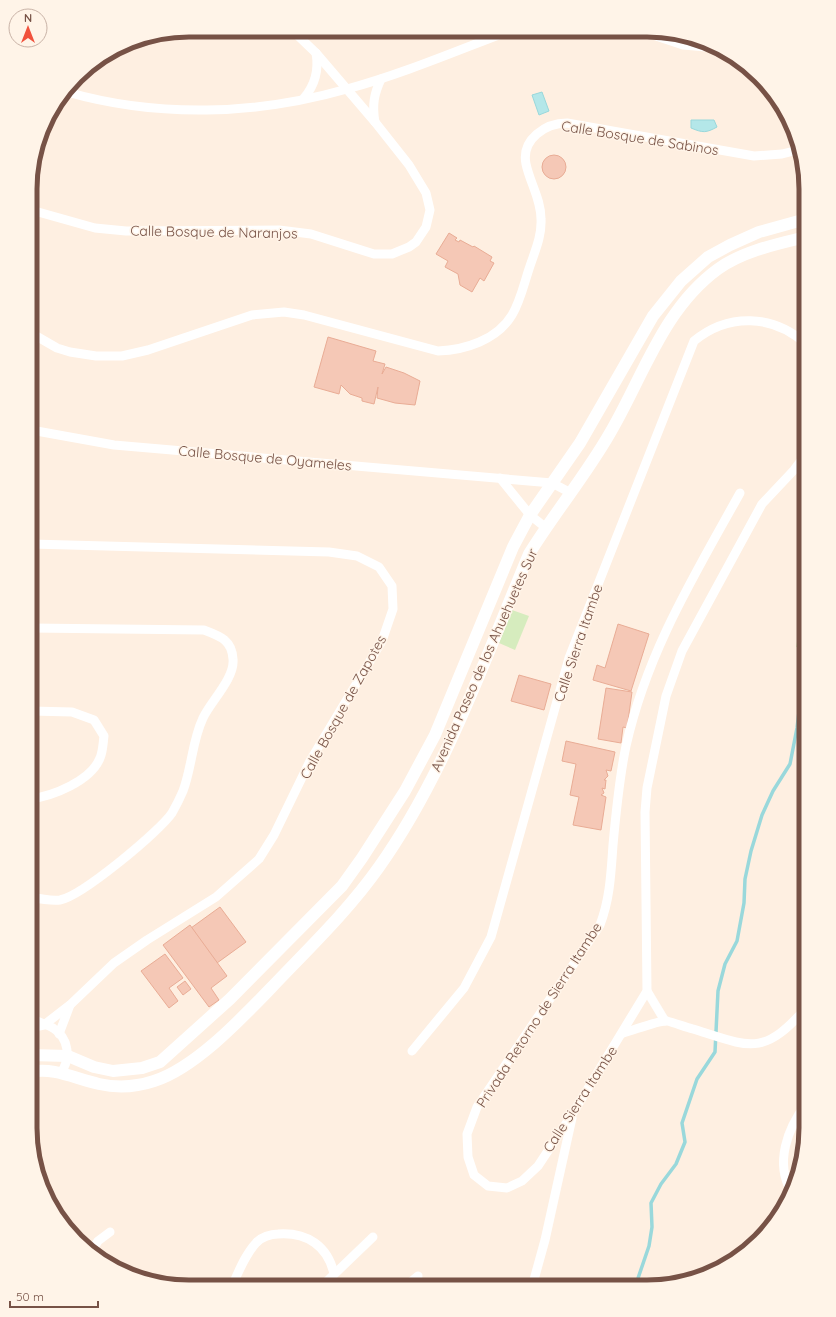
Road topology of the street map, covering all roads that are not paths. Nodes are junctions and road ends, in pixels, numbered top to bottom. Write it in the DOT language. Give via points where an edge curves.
graph roads {
  1 [pos="299,37"];
  2 [pos="493,37"];
  3 [pos="663,38"];
  4 [pos="697,45"];
  5 [pos="316,53"];
  6 [pos="381,79"];
  7 [pos="346,90"];
  8 [pos="71,93"];
  9 [pos="304,98"];
  10 [pos="375,122"];
  11 [pos="794,151"];
  12 [pos="37,212"];
  13 [pos="799,221"];
  14 [pos="799,239"];
  15 [pos="37,336"];
  16 [pos="799,337"];
  17 [pos="37,431"];
  18 [pos="799,463"];
  19 [pos="500,478"];
  20 [pos="552,483"];
  21 [pos="571,493"];
  22 [pos="740,493"];
  23 [pos="530,515"];
  24 [pos="545,527"];
  25 [pos="37,544"];
  26 [pos="37,628"];
  27 [pos="37,711"];
  28 [pos="37,798"];
  29 [pos="37,898"];
  30 [pos="647,990"];
  31 [pos="71,1004"];
  32 [pos="799,1016"];
  33 [pos="37,1020"];
  34 [pos="666,1021"];
  35 [pos="44,1024"];
  36 [pos="37,1026"];
  37 [pos="622,1033"];
  38 [pos="59,1034"];
  39 [pos="412,1051"];
  40 [pos="37,1055"];
  41 [pos="68,1056"];
  42 [pos="37,1071"];
  43 [pos="61,1072"];
  44 [pos="573,1113"];
  45 [pos="799,1117"];
  46 [pos="538,1166"];
  47 [pos="788,1183"];
  48 [pos="110,1232"];
  49 [pos="373,1237"];
  50 [pos="94,1246"];
  51 [pos="334,1274"];
  52 [pos="418,1276"];
  53 [pos="235,1280"];
  54 [pos="328,1280"];
  55 [pos="413,1280"];
  56 [pos="534,1280"];
  1 -- 5 [label="street, Calle Bosque de Naranjos"];
  2 -- 6 [label="street"];
  3 -- 4 [label="street" via="683,45"];
  5 -- 7 [label="street, Calle Bosque de Naranjos"];
  5 -- 9 [label="street" via="315,78"];
  6 -- 7 [label="street"];
  6 -- 10 [label="street" via="374,92 372,107"];
  7 -- 9 [label="street"];
  7 -- 10 [label="street, Calle Bosque de Naranjos"];
  8 -- 9 [label="street" via="144,107 188,110 248,109"];
  10 -- 12 [label="street, Calle Bosque de Naranjos" via="409,165 429,201 428,218 422,235 409,247 392,254 374,254 311,234 279,230 126,231 95,228"];
  11 -- 15 [label="street, Calle Bosque de Sabinos" via="754,156 567,123 546,127 530,142 526,156 526,164 540,203 542,222 538,242 515,309 512,316 497,331 480,342 460,348 438,351 284,312 247,316 148,350 122,356 70,352"];
  13 -- 20 [label="street, Avenida Paseo de los Ahuehuetes Sur" via="759,232 730,245 708,257 681,280 653,316 580,443"];
  14 -- 21 [label="street, Avenida Paseo de los Ahuehuetes Sur" via="768,246 739,258 719,268 694,289 667,324 612,430"];
  16 -- 39 [label="street, Calle Sierra Itambe" via="780,326 750,320 720,325 694,342 569,658 491,937 464,988"];
  17 -- 19 [label="street, Calle Bosque de Oyameles" via="114,445"];
  18 -- 30 [label="street" via="762,504 689,637 671,680 647,788 645,812"];
  19 -- 20 [label="street, Calle Bosque de Oyameles"];
  19 -- 23 [label="street"];
  20 -- 21 [label="street"];
  20 -- 23 [label="street, Avenida Paseo de los Ahuehuetes Sur"];
  21 -- 24 [label="street, Avenida Paseo de los Ahuehuetes Sur"];
  22 -- 46 [label="street, Privada Retorno de Sierra Itambe" via="672,615 637,706 626,746 619,788 610,888 607,907 600,925 488,1089 476,1108 467,1134 468,1157 474,1175 488,1186 507,1188 522,1181"];
  23 -- 24 [label="street"];
  23 -- 41 [label="street, Avenida Paseo de los Ahuehuetes Sur" via="513,547 434,735 405,791 342,886 230,999 160,1062 132,1070 113,1071 94,1067"];
  24 -- 43 [label="street, Avenida Paseo de los Ahuehuetes Sur" via="529,554 449,745 380,866 355,899 248,1012 205,1051 166,1076 146,1083 123,1086 100,1085"];
  25 -- 31 [label="street, Calle Bosque de Zapotes" via="329,552 356,556 379,567 392,586 393,609 382,641 318,748 259,859 216,897 114,963"];
  26 -- 29 [label="street" via="204,630 221,636 231,648 233,661 230,675 203,718 183,791 172,813 142,842 79,892 61,900"];
  27 -- 28 [label="street" via="72,712 94,720 104,736 100,759 89,772 70,786"];
  30 -- 34 [label="street"];
  30 -- 37 [label="street, Calle Sierra Itambe"];
  31 -- 35 [label="street, Calle Bosque de Zapotes"];
  31 -- 38 [label="street, Calle Bosque de Zapotes"];
  32 -- 34 [label="street" via="788,1028 772,1039 755,1045 730,1041"];
  33 -- 35 [label="street"];
  34 -- 37 [label="street, Calle Sierra Itambe"];
  35 -- 36 [label="street, Calle Bosque de Zapotes"];
  35 -- 38 [label="street"];
  37 -- 44 [label="street, Calle Sierra Itambe"];
  38 -- 41 [label="street" via="66,1044"];
  40 -- 41 [label="street, Avenida Paseo de los Ahuehuetes Sur"];
  41 -- 43 [label="street"];
  42 -- 43 [label="street, Avenida Paseo de los Ahuehuetes Sur"];
  44 -- 46 [label="street, Calle Sierra Itambe"];
  44 -- 56 [label="street"];
  45 -- 47 [label="street" via="786,1140 783,1167"];
  48 -- 50 [label="street"];
  49 -- 51 [label="street"];
  51 -- 53 [label="street" via="331,1261 321,1248 306,1236 287,1233 271,1234 257,1242 246,1256"];
  51 -- 54 [label="street"];
  52 -- 55 [label="street"];
}
